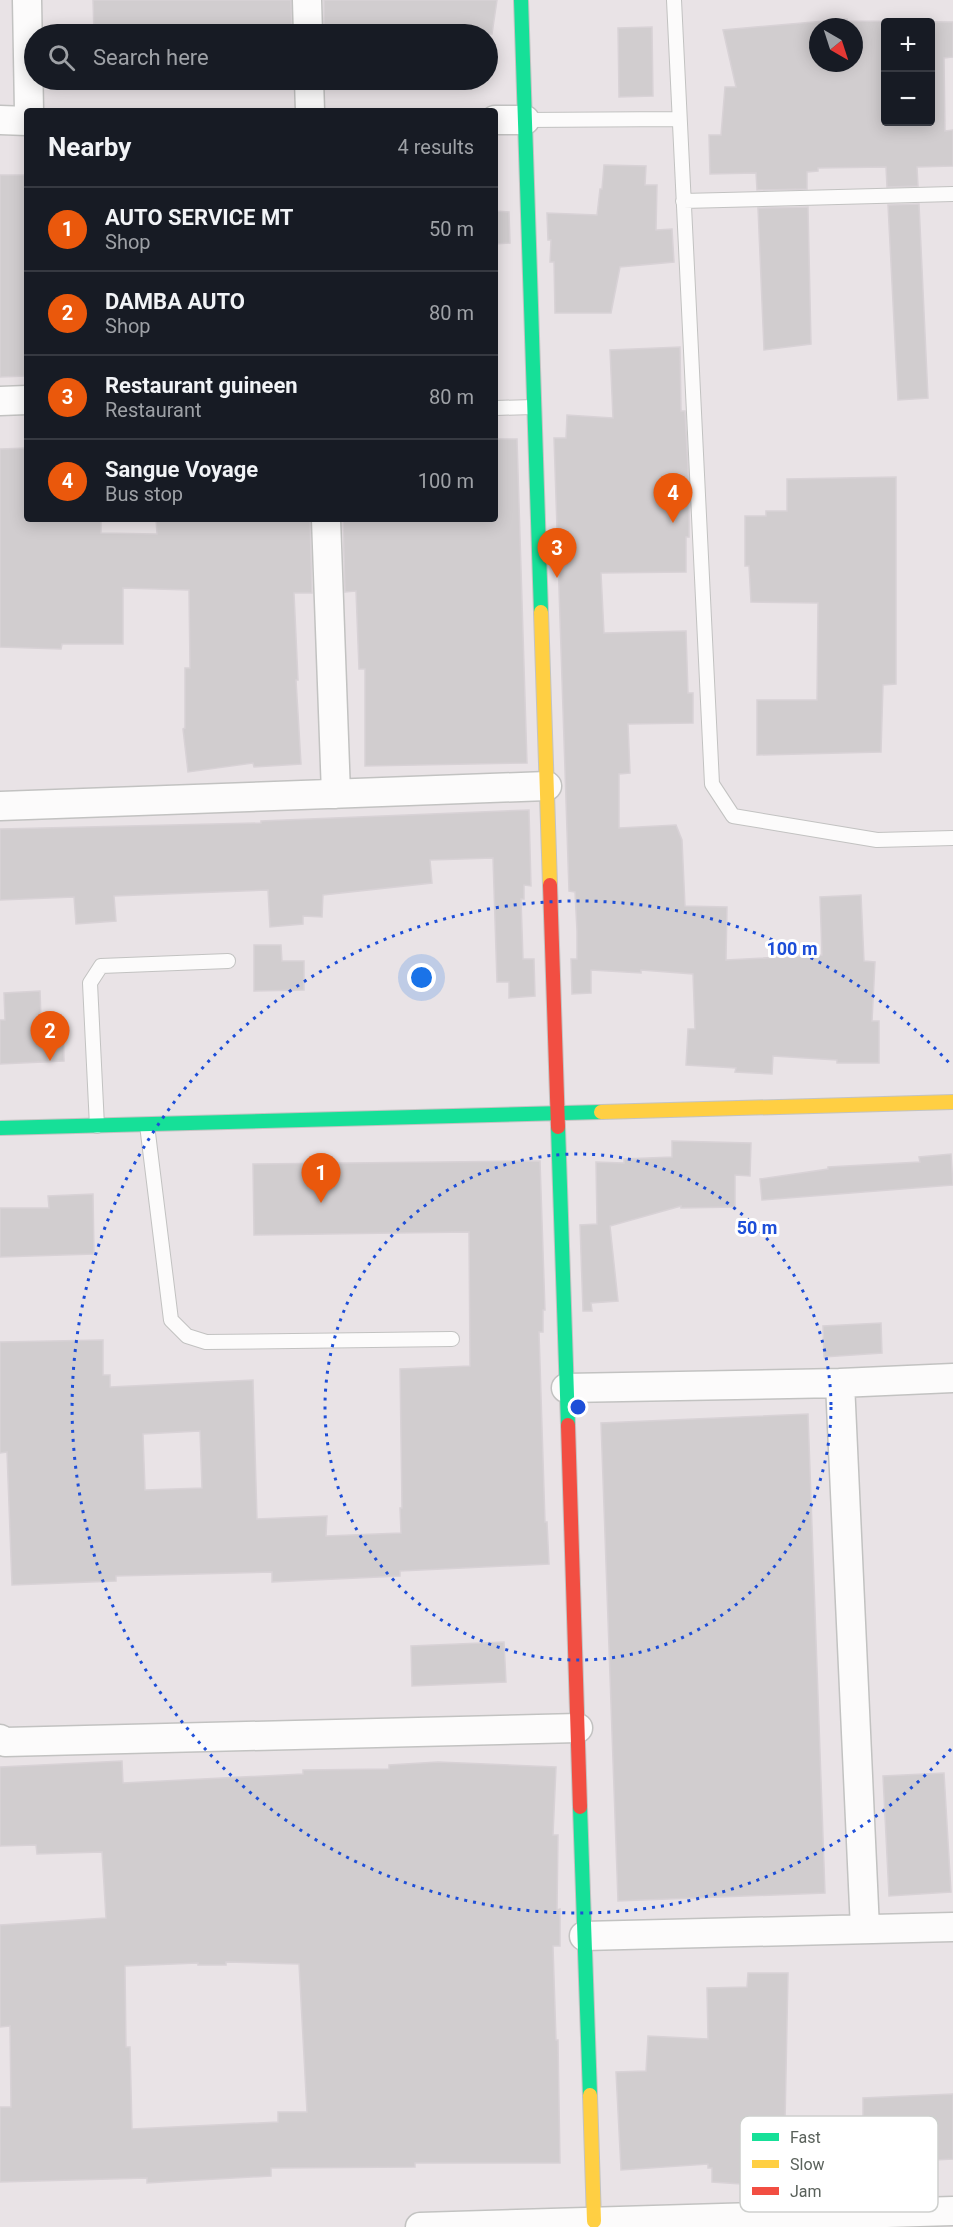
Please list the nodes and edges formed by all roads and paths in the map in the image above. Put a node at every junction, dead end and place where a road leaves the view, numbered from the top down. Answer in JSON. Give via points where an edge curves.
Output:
{"nodes":[{"id":1,"x":27,"y":0,"type":"edge"},
{"id":2,"x":307,"y":0,"type":"edge"},
{"id":3,"x":521,"y":0,"type":"edge"},
{"id":4,"x":674,"y":0,"type":"edge"},
{"id":5,"x":27,"y":24,"type":"edge"},
{"id":6,"x":308,"y":24,"type":"edge"},
{"id":7,"x":29,"y":90,"type":"edge"},
{"id":8,"x":309,"y":90,"type":"edge"},
{"id":9,"x":29,"y":108,"type":"edge"},
{"id":10,"x":310,"y":108,"type":"edge"},
{"id":11,"x":679,"y":119,"type":"junction"},
{"id":12,"x":0,"y":120,"type":"edge"},
{"id":13,"x":498,"y":120,"type":"edge"},
{"id":14,"x":525,"y":120,"type":"junction"},
{"id":15,"x":24,"y":121,"type":"edge"},
{"id":16,"x":953,"y":194,"type":"edge"},
{"id":17,"x":683,"y":201,"type":"junction"},
{"id":18,"x":24,"y":400,"type":"edge"},
{"id":19,"x":0,"y":401,"type":"edge"},
{"id":20,"x":534,"y":407,"type":"junction"},
{"id":21,"x":498,"y":408,"type":"edge"},
{"id":22,"x":326,"y":522,"type":"edge"},
{"id":23,"x":547,"y":786,"type":"junction"},
{"id":24,"x":336,"y":794,"type":"junction"},
{"id":25,"x":0,"y":806,"type":"edge"},
{"id":26,"x":953,"y":838,"type":"edge"},
{"id":27,"x":228,"y":961,"type":"dead end"},
{"id":28,"x":953,"y":1102,"type":"edge"},
{"id":29,"x":558,"y":1113,"type":"junction"},
{"id":30,"x":147,"y":1125,"type":"junction"},
{"id":31,"x":97,"y":1126,"type":"junction"},
{"id":32,"x":0,"y":1128,"type":"edge"},
{"id":33,"x":452,"y":1339,"type":"dead end"},
{"id":34,"x":953,"y":1378,"type":"edge"},
{"id":35,"x":840,"y":1383,"type":"junction"},
{"id":36,"x":566,"y":1388,"type":"junction"},
{"id":37,"x":578,"y":1728,"type":"junction"},
{"id":38,"x":0,"y":1739,"type":"edge"},
{"id":39,"x":953,"y":1927,"type":"edge"},
{"id":40,"x":865,"y":1929,"type":"junction"},
{"id":41,"x":584,"y":1936,"type":"junction"},
{"id":42,"x":938,"y":2211,"type":"edge"},
{"id":43,"x":953,"y":2211,"type":"edge"},
{"id":44,"x":917,"y":2212,"type":"edge"},
{"id":45,"x":594,"y":2221,"type":"junction"},
{"id":46,"x":420,"y":2227,"type":"edge"}],
"edges":[{"from":1,"to":5,"type":"street"},
{"from":2,"to":6,"type":"street"},
{"from":3,"to":14,"type":"street"},
{"from":4,"to":11,"type":"lane"},
{"from":7,"to":9,"type":"street"},
{"from":8,"to":10,"type":"street"},
{"from":11,"to":14,"type":"lane"},
{"from":11,"to":17,"type":"lane"},
{"from":12,"to":15,"type":"street"},
{"from":13,"to":14,"type":"street"},
{"from":14,"to":20,"type":"street"},
{"from":16,"to":17,"type":"lane"},
{"from":17,"to":26,"type":"lane","via":[[712,784],[733,816],[877,840]]},
{"from":18,"to":19,"type":"street"},
{"from":20,"to":21,"type":"lane"},
{"from":20,"to":23,"type":"street"},
{"from":22,"to":24,"type":"street"},
{"from":23,"to":24,"type":"street"},
{"from":23,"to":29,"type":"street"},
{"from":24,"to":25,"type":"street"},
{"from":27,"to":31,"type":"lane","via":[[101,966],[90,983]]},
{"from":28,"to":29,"type":"street"},
{"from":29,"to":30,"type":"street"},
{"from":29,"to":36,"type":"street"},
{"from":30,"to":31,"type":"street"},
{"from":30,"to":33,"type":"lane","via":[[171,1320],[187,1336],[206,1342]]},
{"from":31,"to":32,"type":"street"},
{"from":34,"to":35,"type":"street"},
{"from":35,"to":36,"type":"street"},
{"from":35,"to":40,"type":"street"},
{"from":36,"to":37,"type":"street"},
{"from":37,"to":38,"type":"street","via":[[4,1742]]},
{"from":37,"to":41,"type":"street"},
{"from":39,"to":40,"type":"street"},
{"from":40,"to":41,"type":"street"},
{"from":41,"to":45,"type":"street"},
{"from":42,"to":43,"type":"street"},
{"from":44,"to":45,"type":"street"},
{"from":45,"to":46,"type":"street"}]}
